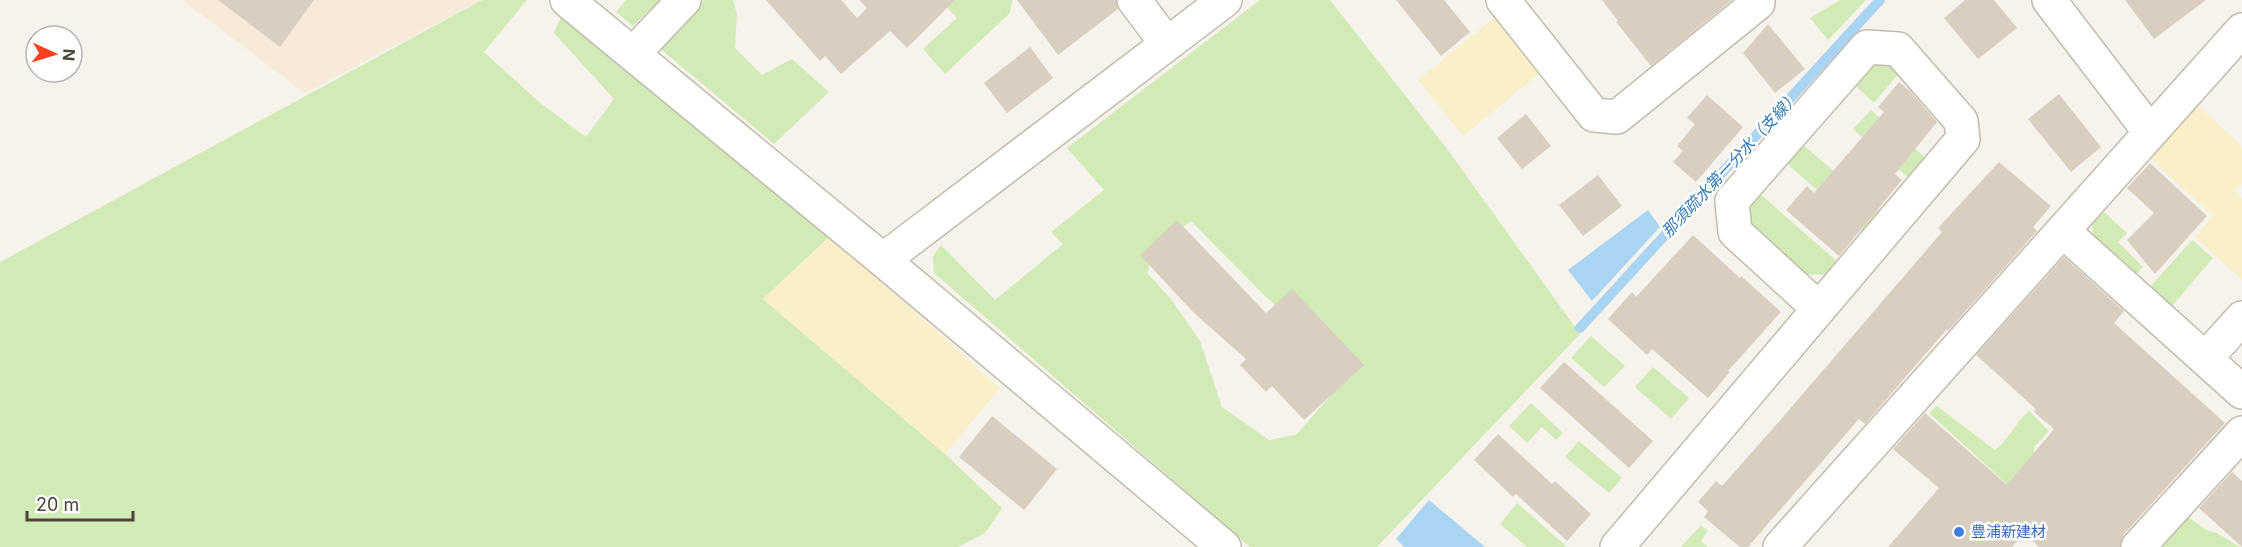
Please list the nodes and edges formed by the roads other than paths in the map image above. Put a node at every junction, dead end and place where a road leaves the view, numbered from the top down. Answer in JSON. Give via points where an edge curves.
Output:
{"nodes":[{"id":1,"x":567,"y":0,"type":"edge"},
{"id":2,"x":684,"y":0,"type":"edge"},
{"id":3,"x":1134,"y":0,"type":"edge"},
{"id":4,"x":1225,"y":0,"type":"edge"},
{"id":5,"x":1503,"y":0,"type":"edge"},
{"id":6,"x":1758,"y":0,"type":"edge"},
{"id":7,"x":2049,"y":0,"type":"edge"},
{"id":8,"x":2242,"y":30,"type":"edge"},
{"id":9,"x":1167,"y":44,"type":"junction"},
{"id":10,"x":633,"y":54,"type":"junction"},
{"id":11,"x":2150,"y":132,"type":"junction"},
{"id":12,"x":2063,"y":231,"type":"junction"},
{"id":13,"x":883,"y":260,"type":"junction"},
{"id":14,"x":1818,"y":308,"type":"junction"},
{"id":15,"x":2242,"y":318,"type":"edge"},
{"id":16,"x":2205,"y":359,"type":"junction"},
{"id":17,"x":2242,"y":392,"type":"edge"},
{"id":18,"x":2242,"y":433,"type":"edge"},
{"id":19,"x":1224,"y":547,"type":"edge"},
{"id":20,"x":1617,"y":547,"type":"edge"},
{"id":21,"x":1780,"y":547,"type":"edge"},
{"id":22,"x":2138,"y":547,"type":"edge"}],
"edges":[{"from":1,"to":10,"type":"street"},
{"from":2,"to":10,"type":"street"},
{"from":3,"to":9,"type":"street"},
{"from":4,"to":9,"type":"street"},
{"from":5,"to":6,"type":"street","via":[[1594,115],[1617,117]]},
{"from":7,"to":11,"type":"street"},
{"from":8,"to":11,"type":"street"},
{"from":9,"to":13,"type":"street"},
{"from":10,"to":13,"type":"street"},
{"from":11,"to":12,"type":"street"},
{"from":12,"to":16,"type":"street"},
{"from":12,"to":21,"type":"street"},
{"from":13,"to":19,"type":"street"},
{"from":14,"to":14,"type":"street","via":[[1963,139],[1961,121],[1899,49],[1867,47],[1732,201],[1735,232]]},
{"from":14,"to":20,"type":"street"},
{"from":15,"to":16,"type":"street"},
{"from":16,"to":17,"type":"street"},
{"from":18,"to":22,"type":"street"}]}
